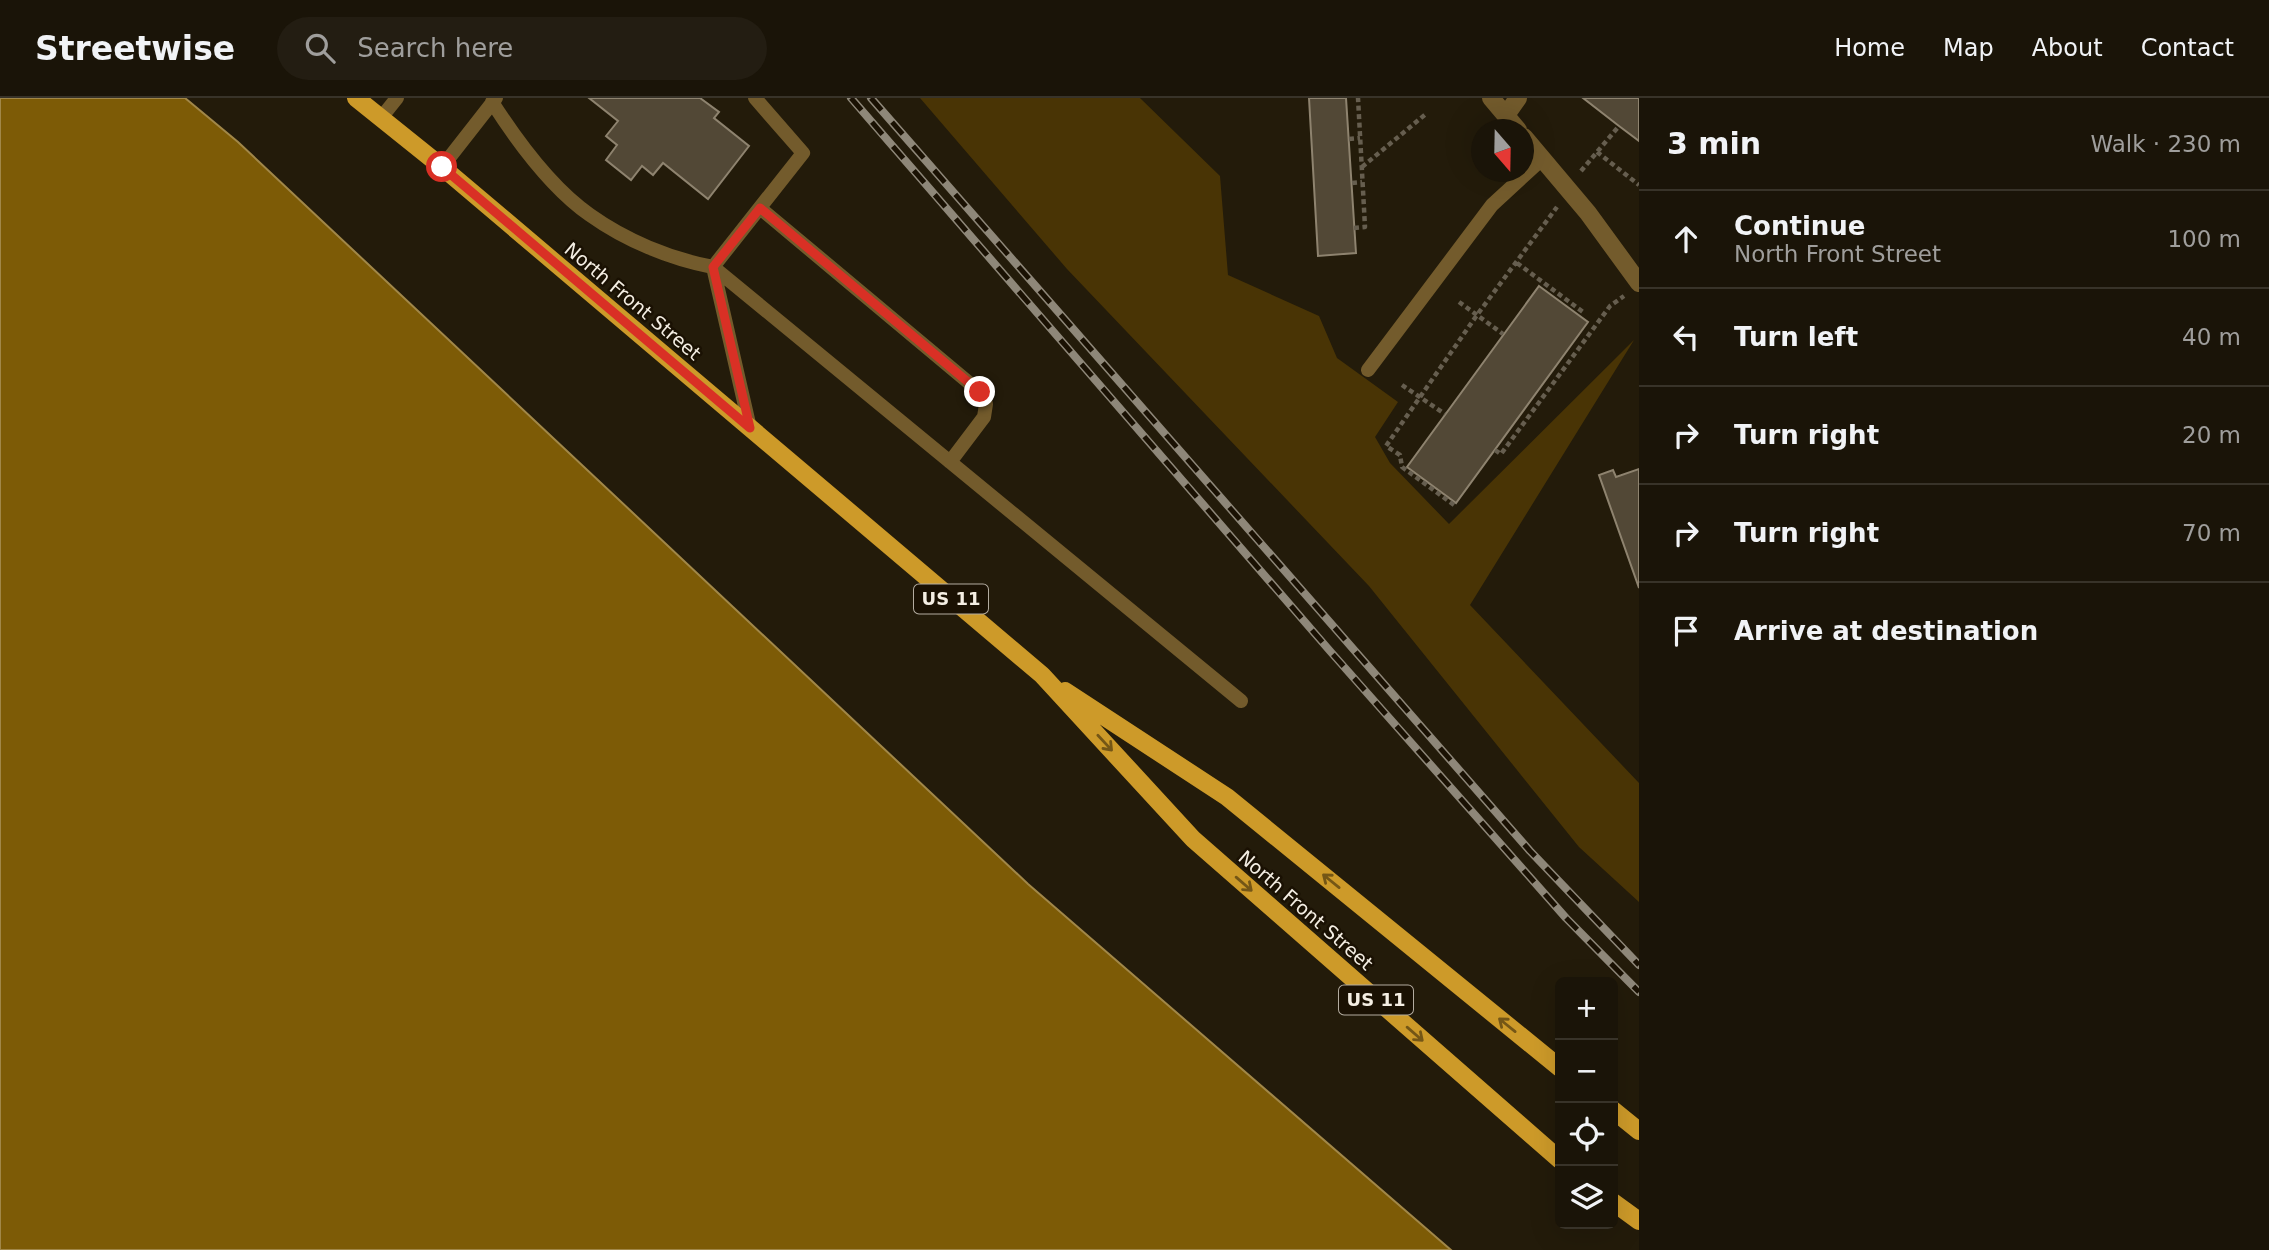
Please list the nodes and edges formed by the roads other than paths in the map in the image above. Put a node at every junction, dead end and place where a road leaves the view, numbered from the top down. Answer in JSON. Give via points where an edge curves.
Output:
{"nodes":[{"id":1,"x":397,"y":98,"type":"edge"},
{"id":2,"x":755,"y":98,"type":"edge"},
{"id":3,"x":1491,"y":98,"type":"edge"},
{"id":4,"x":1518,"y":98,"type":"edge"},
{"id":5,"x":363,"y":100,"type":"edge"},
{"id":6,"x":494,"y":100,"type":"edge"},
{"id":7,"x":382,"y":118,"type":"junction"},
{"id":8,"x":1509,"y":119,"type":"edge"},
{"id":9,"x":1513,"y":119,"type":"edge"},
{"id":10,"x":1534,"y":149,"type":"edge"},
{"id":11,"x":1542,"y":159,"type":"junction"},
{"id":12,"x":442,"y":167,"type":"junction"},
{"id":13,"x":760,"y":208,"type":"junction"},
{"id":14,"x":713,"y":267,"type":"junction"},
{"id":15,"x":1639,"y":283,"type":"edge"},
{"id":16,"x":1368,"y":370,"type":"dead end"},
{"id":17,"x":750,"y":428,"type":"junction"},
{"id":18,"x":950,"y":462,"type":"junction"},
{"id":19,"x":1042,"y":675,"type":"junction"},
{"id":20,"x":1241,"y":701,"type":"dead end"},
{"id":21,"x":1555,"y":1064,"type":"edge"},
{"id":22,"x":1618,"y":1114,"type":"edge"},
{"id":23,"x":1639,"y":1131,"type":"edge"},
{"id":24,"x":1555,"y":1156,"type":"edge"},
{"id":25,"x":1618,"y":1206,"type":"edge"},
{"id":26,"x":1639,"y":1221,"type":"edge"}],
"edges":[{"from":1,"to":7,"type":"lane"},
{"from":2,"to":13,"type":"lane","via":[[803,153]]},
{"from":3,"to":8,"type":"street"},
{"from":4,"to":9,"type":"street"},
{"from":5,"to":7,"type":"main road","name":"North Front Street","number":"US 11"},
{"from":6,"to":12,"type":"lane"},
{"from":6,"to":14,"type":"lane","via":[[517,140],[589,215],[630,238],[688,262]]},
{"from":7,"to":12,"type":"main road","name":"North Front Street","number":"US 11"},
{"from":10,"to":11,"type":"street"},
{"from":11,"to":15,"type":"street"},
{"from":11,"to":16,"type":"lane","via":[[1492,205]]},
{"from":12,"to":17,"type":"main road","name":"North Front Street","number":"US 11"},
{"from":13,"to":14,"type":"lane"},
{"from":13,"to":18,"type":"lane","via":[[980,392],[986,404],[985,417]]},
{"from":14,"to":17,"type":"lane"},
{"from":14,"to":18,"type":"lane"},
{"from":17,"to":19,"type":"main road","name":"North Front Street","number":"US 11"},
{"from":18,"to":20,"type":"lane"},
{"from":21,"to":19,"type":"main road","name":"North Front Street","number":"US 11","one_way":true,"via":[[1227,797]]},
{"from":19,"to":24,"type":"main road","name":"North Front Street","number":"US 11","one_way":true,"via":[[1193,839]]},
{"from":22,"to":23,"type":"main road"},
{"from":25,"to":26,"type":"main road"}]}
